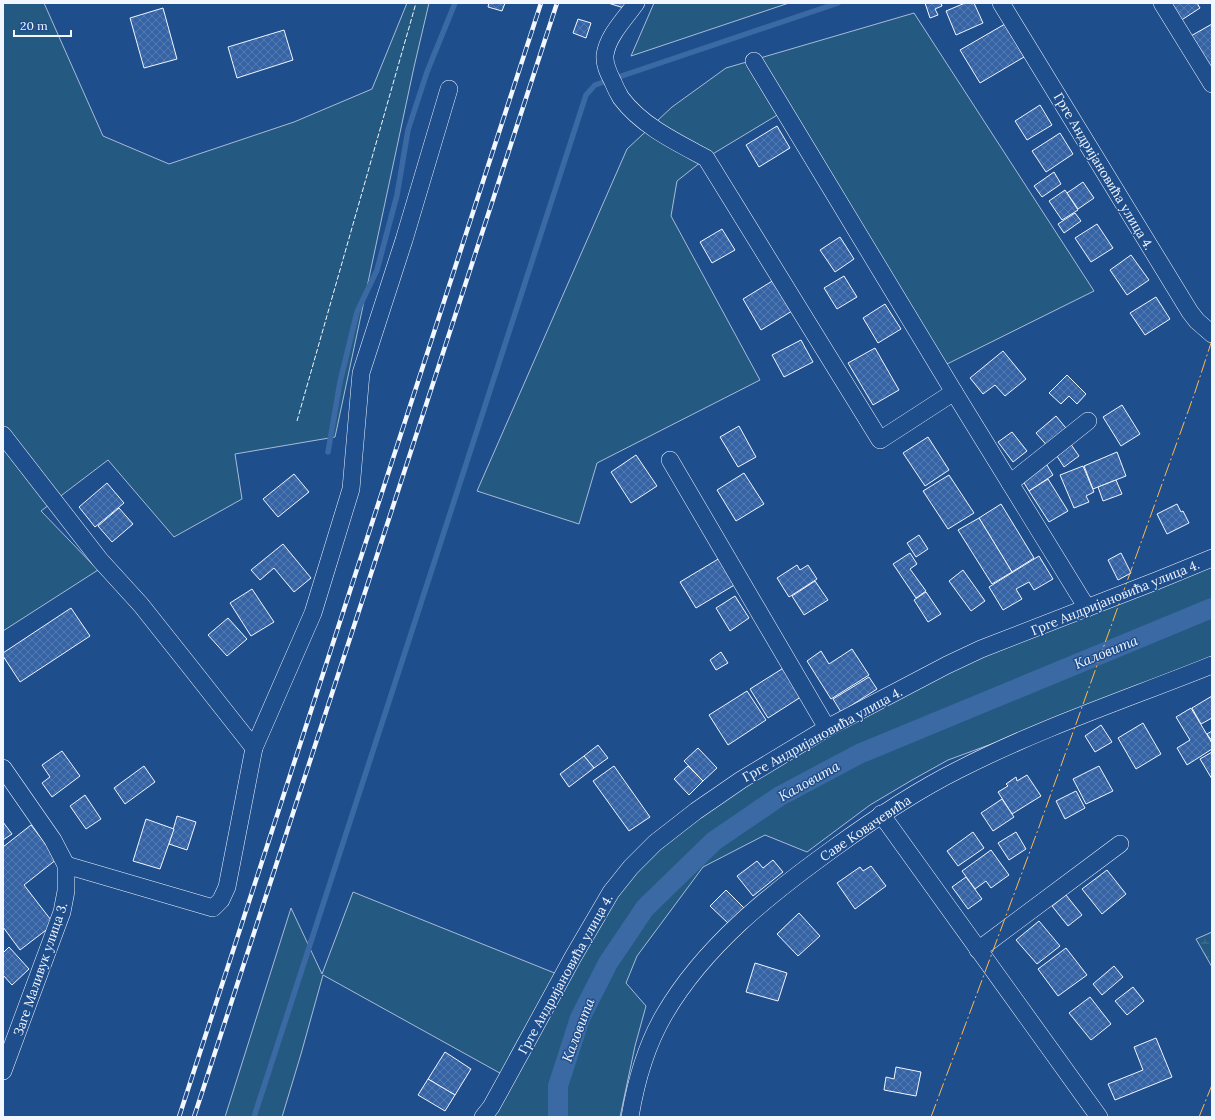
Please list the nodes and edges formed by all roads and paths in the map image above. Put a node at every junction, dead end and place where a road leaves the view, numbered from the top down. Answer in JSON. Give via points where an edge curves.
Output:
{"nodes":[{"id":1,"x":636,"y":3,"type":"edge"},
{"id":2,"x":1002,"y":3,"type":"edge"},
{"id":3,"x":1162,"y":3,"type":"edge"},
{"id":4,"x":754,"y":61,"type":"dead end"},
{"id":5,"x":1212,"y":84,"type":"edge"},
{"id":6,"x":449,"y":89,"type":"dead end"},
{"id":7,"x":1212,"y":334,"type":"edge"},
{"id":8,"x":954,"y":392,"type":"junction"},
{"id":9,"x":1088,"y":421,"type":"dead end"},
{"id":10,"x":3,"y":435,"type":"edge"},
{"id":11,"x":670,"y":460,"type":"dead end"},
{"id":12,"x":1010,"y":482,"type":"junction"},
{"id":13,"x":1212,"y":558,"type":"edge"},
{"id":14,"x":1087,"y":608,"type":"junction"},
{"id":15,"x":1212,"y":665,"type":"edge"},
{"id":16,"x":827,"y":728,"type":"junction"},
{"id":17,"x":254,"y":748,"type":"junction"},
{"id":18,"x":3,"y":768,"type":"edge"},
{"id":19,"x":881,"y":814,"type":"junction"},
{"id":20,"x":1120,"y":844,"type":"dead end"},
{"id":21,"x":66,"y":865,"type":"junction"},
{"id":22,"x":978,"y":950,"type":"junction"},
{"id":23,"x":3,"y":1071,"type":"edge"},
{"id":24,"x":483,"y":1117,"type":"edge"},
{"id":25,"x":630,"y":1117,"type":"edge"},
{"id":26,"x":1099,"y":1117,"type":"edge"}],
"edges":[{"from":1,"to":8,"type":"street","via":[[610,40],[605,57],[607,70],[621,98],[640,117],[669,139],[706,158],[880,440]]},
{"from":2,"to":7,"type":"street","name":"Грге Андријановића улица 4.","via":[[1190,312]]},
{"from":3,"to":5,"type":"street"},
{"from":4,"to":8,"type":"street"},
{"from":6,"to":17,"type":"street","via":[[361,373],[350,489],[313,613]]},
{"from":8,"to":12,"type":"street"},
{"from":9,"to":12,"type":"street"},
{"from":10,"to":17,"type":"street","via":[[100,560],[141,605]]},
{"from":11,"to":16,"type":"street"},
{"from":12,"to":14,"type":"street"},
{"from":13,"to":14,"type":"street","name":"Грге Андријановића улица 4."},
{"from":14,"to":16,"type":"street","name":"Грге Андријановића улица 4.","via":[[981,649]]},
{"from":15,"to":19,"type":"street","name":"Саве Ковачевића","via":[[1030,737],[959,769]]},
{"from":16,"to":24,"type":"street","name":"Грге Андријановића улица 4.","via":[[741,780],[696,811],[655,843],[631,867],[611,892],[572,957]]},
{"from":17,"to":21,"type":"street","via":[[227,887],[221,900],[213,908]]},
{"from":18,"to":21,"type":"street","via":[[54,840]]},
{"from":19,"to":22,"type":"street"},
{"from":19,"to":25,"type":"street","name":"Саве Ковачевића","via":[[802,871],[750,914],[717,946],[684,985],[650,1044]]},
{"from":20,"to":22,"type":"street"},
{"from":21,"to":23,"type":"street","name":"Заге Маливук улица 3.","via":[[66,891],[62,912]]},
{"from":22,"to":26,"type":"street"}]}
